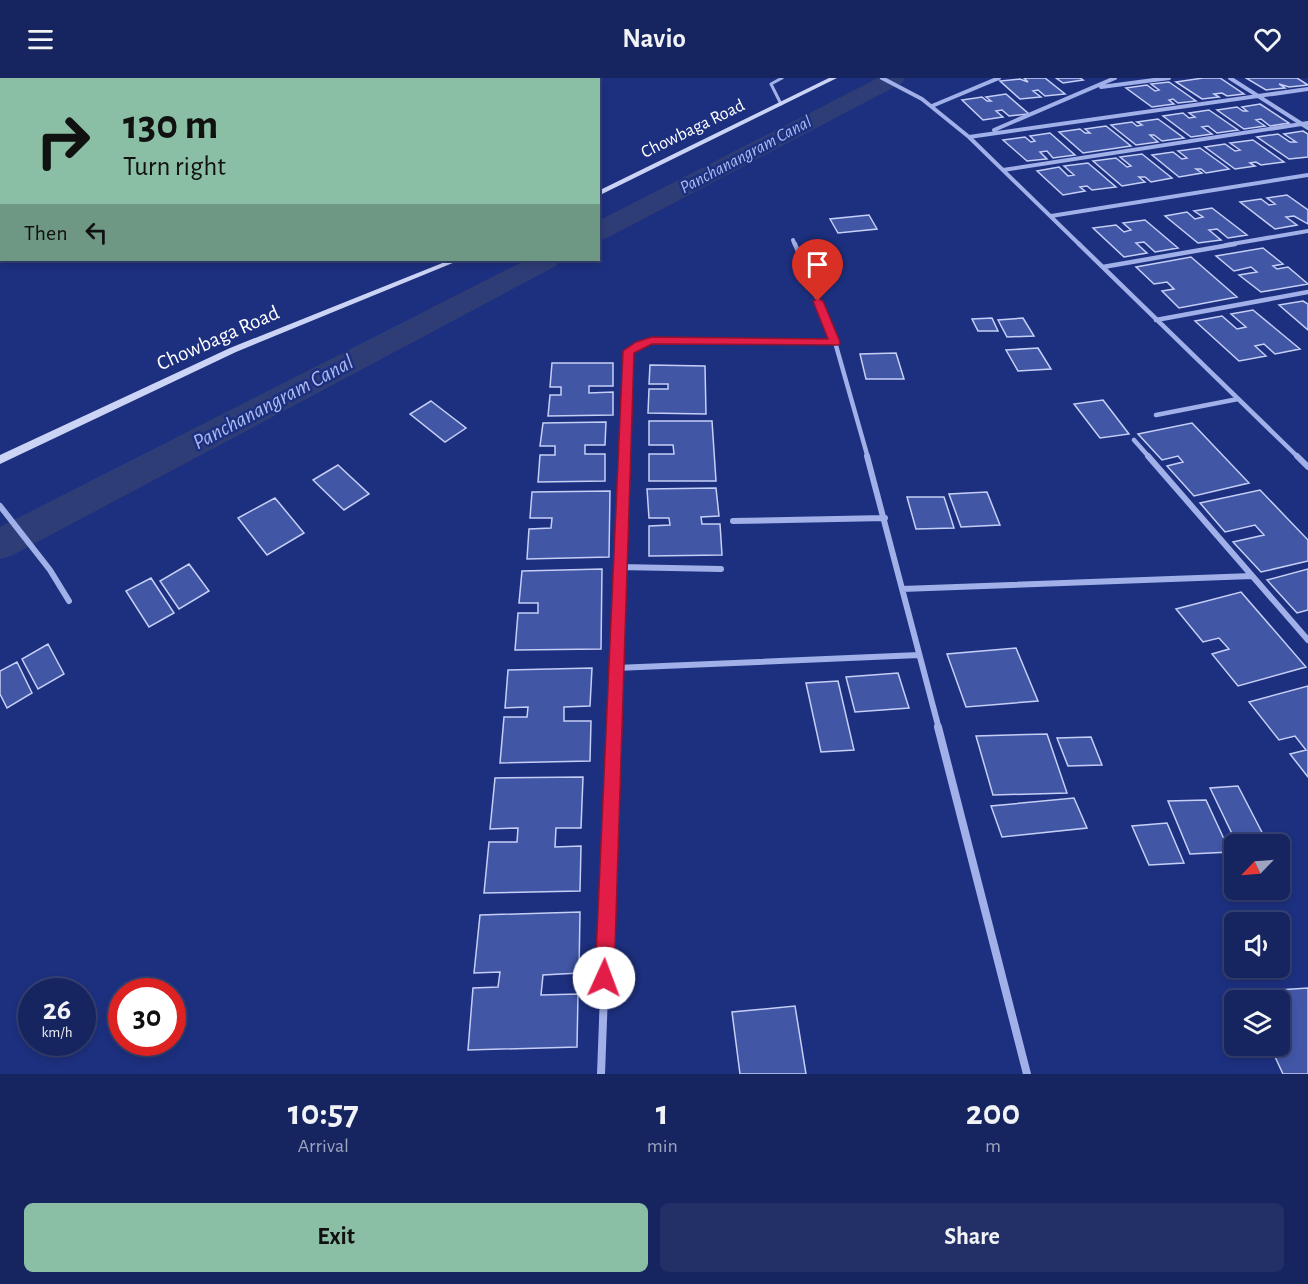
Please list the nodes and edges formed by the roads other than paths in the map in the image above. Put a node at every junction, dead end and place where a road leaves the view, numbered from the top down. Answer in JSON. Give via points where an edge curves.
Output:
{"nodes":[{"id":1,"x":783,"y":78,"type":"edge"},
{"id":2,"x":834,"y":78,"type":"edge"},
{"id":3,"x":882,"y":78,"type":"edge"},
{"id":4,"x":999,"y":78,"type":"edge"},
{"id":5,"x":1115,"y":78,"type":"edge"},
{"id":6,"x":1169,"y":78,"type":"edge"},
{"id":7,"x":1230,"y":78,"type":"edge"},
{"id":8,"x":1092,"y":88,"type":"junction"},
{"id":9,"x":1308,"y":89,"type":"edge"},
{"id":10,"x":1259,"y":97,"type":"junction"},
{"id":11,"x":781,"y":105,"type":"junction"},
{"id":12,"x":932,"y":106,"type":"junction"},
{"id":13,"x":1308,"y":123,"type":"edge"},
{"id":14,"x":1302,"y":124,"type":"junction"},
{"id":15,"x":1308,"y":128,"type":"edge"},
{"id":16,"x":985,"y":134,"type":"junction"},
{"id":17,"x":969,"y":137,"type":"junction"},
{"id":18,"x":1004,"y":171,"type":"junction"},
{"id":19,"x":1308,"y":175,"type":"edge"},
{"id":20,"x":600,"y":193,"type":"edge"},
{"id":21,"x":1051,"y":216,"type":"junction"},
{"id":22,"x":1308,"y":231,"type":"edge"},
{"id":23,"x":793,"y":240,"type":"dead end"},
{"id":24,"x":454,"y":261,"type":"edge"},
{"id":25,"x":1103,"y":267,"type":"junction"},
{"id":26,"x":1308,"y":292,"type":"edge"},
{"id":27,"x":1156,"y":320,"type":"junction"},
{"id":28,"x":835,"y":342,"type":"junction"},
{"id":29,"x":1238,"y":399,"type":"junction"},
{"id":30,"x":1156,"y":415,"type":"dead end"},
{"id":31,"x":1134,"y":440,"type":"dead end"},
{"id":32,"x":0,"y":460,"type":"edge"},
{"id":33,"x":1308,"y":467,"type":"edge"},
{"id":34,"x":0,"y":506,"type":"edge"},
{"id":35,"x":885,"y":518,"type":"junction"},
{"id":36,"x":733,"y":521,"type":"dead end"},
{"id":37,"x":620,"y":567,"type":"junction"},
{"id":38,"x":721,"y":568,"type":"dead end"},
{"id":39,"x":1252,"y":576,"type":"junction"},
{"id":40,"x":902,"y":589,"type":"junction"},
{"id":41,"x":69,"y":601,"type":"dead end"},
{"id":42,"x":1308,"y":639,"type":"edge"},
{"id":43,"x":919,"y":655,"type":"junction"},
{"id":44,"x":616,"y":668,"type":"junction"},
{"id":45,"x":601,"y":1074,"type":"edge"},
{"id":46,"x":1027,"y":1074,"type":"edge"}],
"edges":[{"from":1,"to":11,"type":"lane","via":[[771,84]]},
{"from":2,"to":11,"type":"street","name":"Chowbaga Road"},
{"from":3,"to":12,"type":"street"},
{"from":4,"to":12,"type":"street"},
{"from":5,"to":8,"type":"street"},
{"from":6,"to":8,"type":"street"},
{"from":7,"to":10,"type":"street"},
{"from":8,"to":16,"type":"street"},
{"from":9,"to":10,"type":"street"},
{"from":10,"to":14,"type":"street"},
{"from":10,"to":16,"type":"street"},
{"from":11,"to":20,"type":"street","name":"Chowbaga Road"},
{"from":12,"to":17,"type":"street"},
{"from":13,"to":14,"type":"street"},
{"from":14,"to":15,"type":"street"},
{"from":14,"to":18,"type":"street"},
{"from":16,"to":17,"type":"street"},
{"from":17,"to":18,"type":"street"},
{"from":18,"to":21,"type":"street"},
{"from":19,"to":21,"type":"street"},
{"from":21,"to":25,"type":"street"},
{"from":22,"to":25,"type":"street"},
{"from":23,"to":28,"type":"street"},
{"from":24,"to":32,"type":"street","name":"Chowbaga Road","via":[[233,350]]},
{"from":25,"to":27,"type":"street"},
{"from":26,"to":27,"type":"street"},
{"from":27,"to":29,"type":"street"},
{"from":28,"to":35,"type":"street"},
{"from":28,"to":37,"type":"street","via":[[652,341],[628,351]]},
{"from":29,"to":30,"type":"street"},
{"from":29,"to":33,"type":"street"},
{"from":31,"to":39,"type":"street"},
{"from":34,"to":41,"type":"street"},
{"from":35,"to":36,"type":"street"},
{"from":35,"to":40,"type":"street"},
{"from":37,"to":38,"type":"street"},
{"from":37,"to":44,"type":"street"},
{"from":39,"to":40,"type":"street"},
{"from":39,"to":42,"type":"street"},
{"from":40,"to":43,"type":"street"},
{"from":43,"to":44,"type":"street"},
{"from":43,"to":46,"type":"street"},
{"from":44,"to":45,"type":"street"}]}
